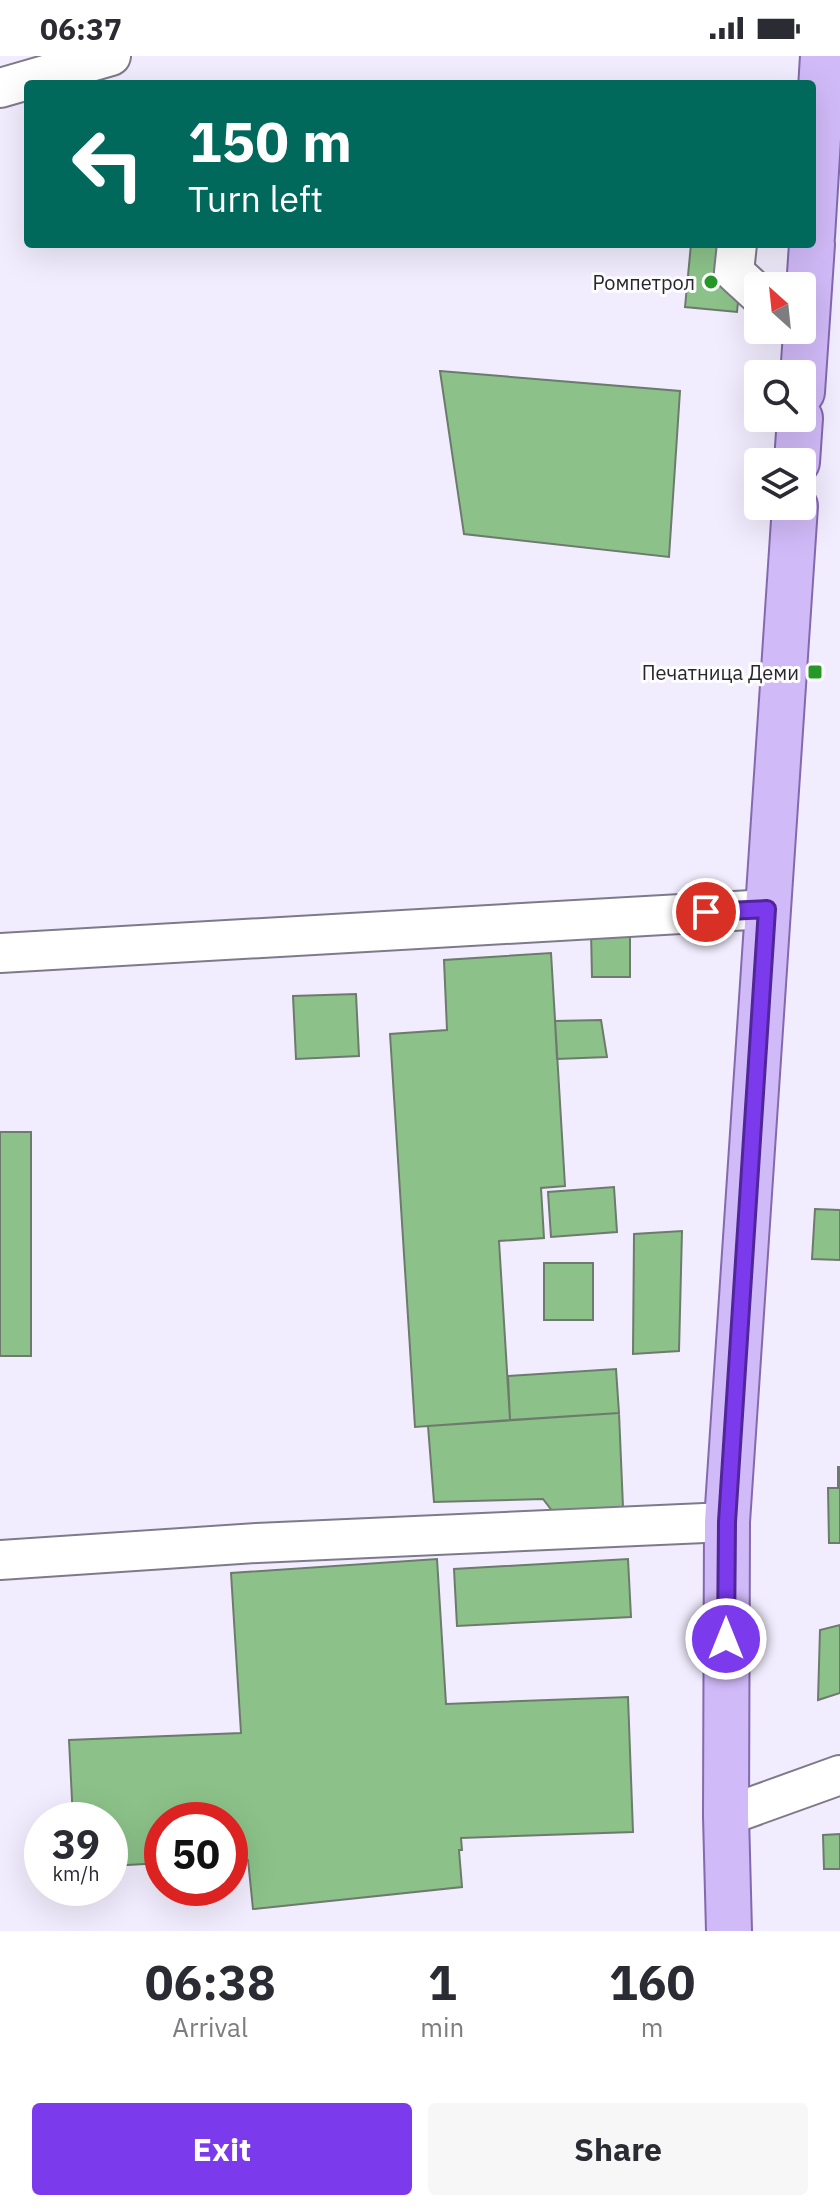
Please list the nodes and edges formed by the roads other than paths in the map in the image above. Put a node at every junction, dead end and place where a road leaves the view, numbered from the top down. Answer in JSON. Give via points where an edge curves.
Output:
{"nodes":[{"id":1,"x":111,"y":56,"type":"edge"},
{"id":2,"x":819,"y":77,"type":"edge"},
{"id":3,"x":28,"y":80,"type":"edge"},
{"id":4,"x":24,"y":81,"type":"edge"},
{"id":5,"x":0,"y":88,"type":"edge"},
{"id":6,"x":816,"y":146,"type":"edge"},
{"id":7,"x":737,"y":248,"type":"edge"},
{"id":8,"x":812,"y":248,"type":"edge"},
{"id":9,"x":809,"y":272,"type":"edge"},
{"id":10,"x":744,"y":281,"type":"edge"},
{"id":11,"x":794,"y":520,"type":"edge"},
{"id":12,"x":767,"y":909,"type":"junction"},
{"id":13,"x":0,"y":953,"type":"edge"},
{"id":14,"x":727,"y":1522,"type":"junction"},
{"id":15,"x":0,"y":1560,"type":"edge"},
{"id":16,"x":840,"y":1775,"type":"edge"},
{"id":17,"x":726,"y":1816,"type":"junction"},
{"id":18,"x":729,"y":1931,"type":"edge"}],
"edges":[{"from":1,"to":3,"type":"street"},
{"from":2,"to":6,"type":"main road"},
{"from":4,"to":5,"type":"street"},
{"from":7,"to":10,"type":"street","via":[[734,272]]},
{"from":8,"to":9,"type":"main road"},
{"from":11,"to":12,"type":"main road"},
{"from":12,"to":13,"type":"street"},
{"from":12,"to":14,"type":"main road"},
{"from":14,"to":15,"type":"street"},
{"from":14,"to":17,"type":"main road"},
{"from":16,"to":17,"type":"street"},
{"from":17,"to":18,"type":"main road"}]}
